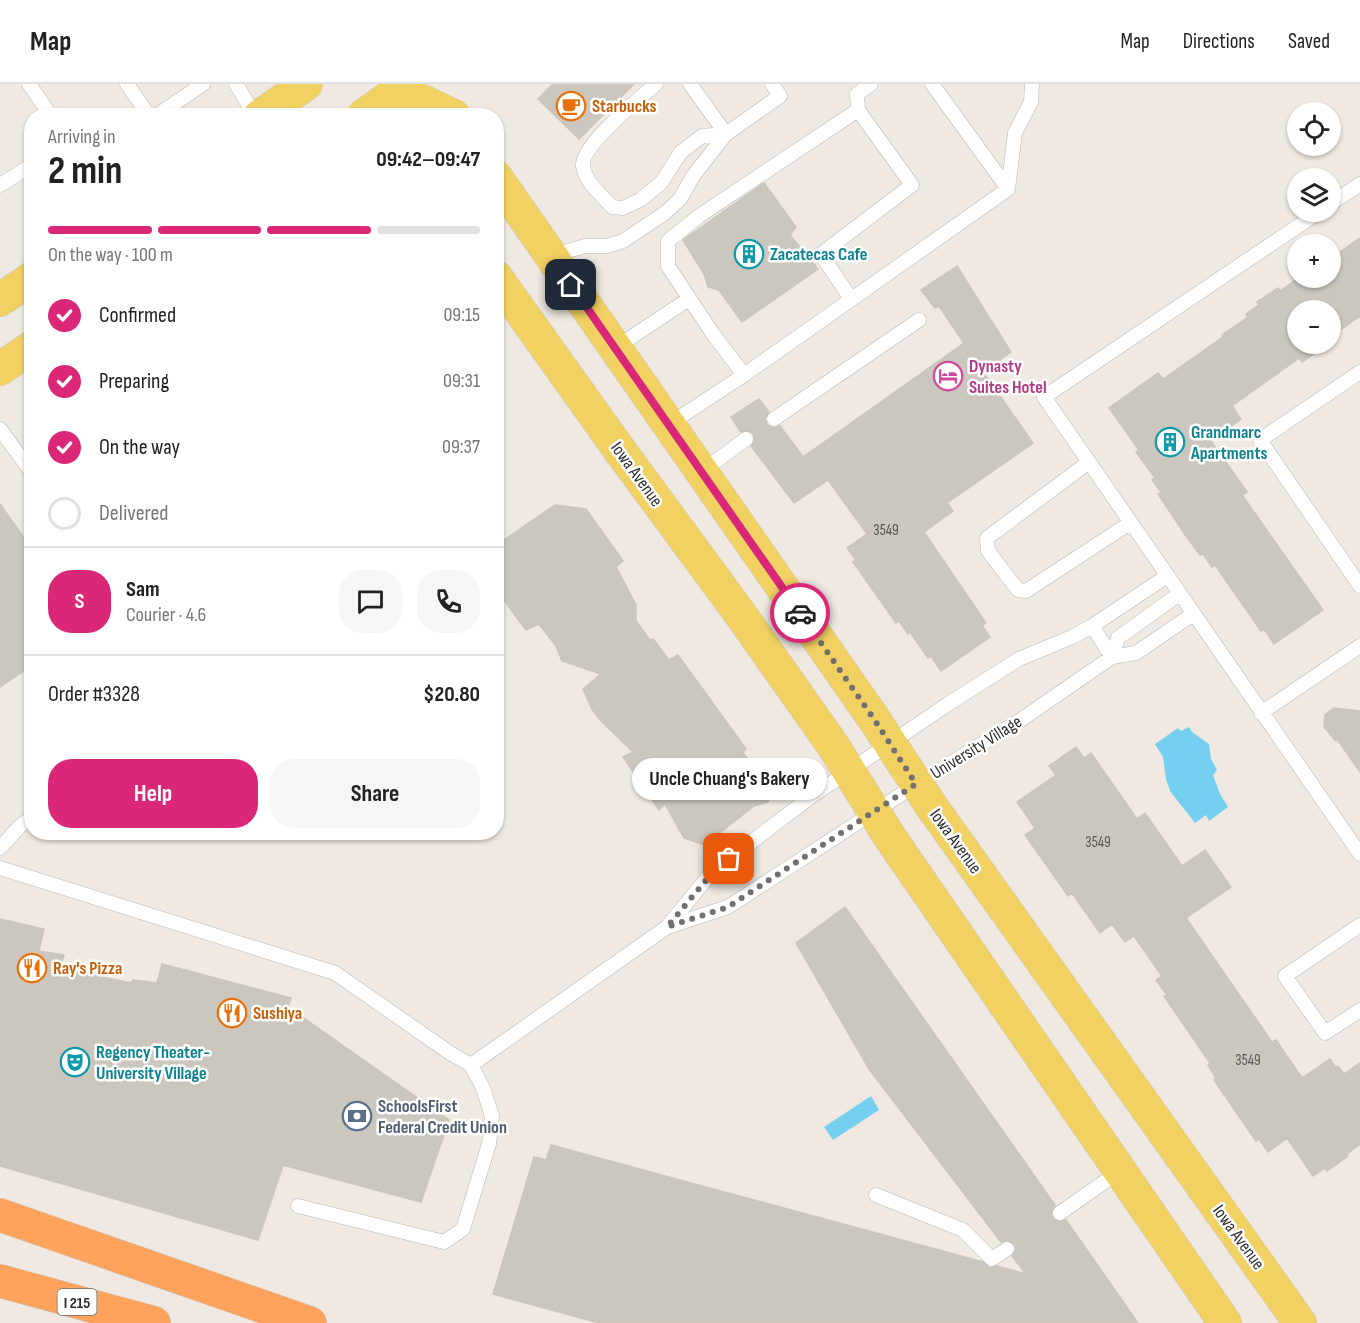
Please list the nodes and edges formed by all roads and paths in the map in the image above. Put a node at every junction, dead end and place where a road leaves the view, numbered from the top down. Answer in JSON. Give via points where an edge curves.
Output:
{"nodes":[{"id":1,"x":29,"y":84,"type":"edge"},
{"id":2,"x":127,"y":84,"type":"edge"},
{"id":3,"x":203,"y":84,"type":"edge"},
{"id":4,"x":236,"y":84,"type":"edge"},
{"id":5,"x":306,"y":84,"type":"edge"},
{"id":6,"x":656,"y":84,"type":"edge"},
{"id":7,"x":690,"y":84,"type":"edge"},
{"id":8,"x":772,"y":84,"type":"edge"},
{"id":9,"x":871,"y":84,"type":"edge"},
{"id":10,"x":932,"y":84,"type":"edge"},
{"id":11,"x":1032,"y":84,"type":"edge"},
{"id":12,"x":401,"y":93,"type":"edge"},
{"id":13,"x":46,"y":108,"type":"edge"},
{"id":14,"x":144,"y":108,"type":"edge"},
{"id":15,"x":168,"y":108,"type":"edge"},
{"id":16,"x":250,"y":108,"type":"edge"},
{"id":17,"x":272,"y":108,"type":"edge"},
{"id":18,"x":376,"y":108,"type":"edge"},
{"id":19,"x":436,"y":108,"type":"edge"},
{"id":20,"x":858,"y":110,"type":"junction"},
{"id":21,"x":726,"y":134,"type":"junction"},
{"id":22,"x":24,"y":170,"type":"edge"},
{"id":23,"x":1360,"y":184,"type":"edge"},
{"id":24,"x":0,"y":185,"type":"edge"},
{"id":25,"x":504,"y":188,"type":"edge"},
{"id":26,"x":1008,"y":189,"type":"junction"},
{"id":27,"x":1341,"y":197,"type":"edge"},
{"id":28,"x":1304,"y":222,"type":"edge"},
{"id":29,"x":551,"y":256,"type":"junction"},
{"id":30,"x":24,"y":284,"type":"edge"},
{"id":31,"x":504,"y":288,"type":"edge"},
{"id":32,"x":689,"y":299,"type":"junction"},
{"id":33,"x":851,"y":299,"type":"junction"},
{"id":34,"x":0,"y":300,"type":"edge"},
{"id":35,"x":919,"y":320,"type":"dead end"},
{"id":36,"x":615,"y":348,"type":"junction"},
{"id":37,"x":24,"y":352,"type":"edge"},
{"id":38,"x":0,"y":369,"type":"edge"},
{"id":39,"x":1360,"y":372,"type":"edge"},
{"id":40,"x":744,"y":375,"type":"junction"},
{"id":41,"x":774,"y":419,"type":"dead end"},
{"id":42,"x":668,"y":425,"type":"junction"},
{"id":43,"x":0,"y":429,"type":"edge"},
{"id":44,"x":746,"y":439,"type":"dead end"},
{"id":45,"x":24,"y":462,"type":"edge"},
{"id":46,"x":1089,"y":462,"type":"junction"},
{"id":47,"x":701,"y":472,"type":"junction"},
{"id":48,"x":1131,"y":523,"type":"junction"},
{"id":49,"x":1167,"y":576,"type":"junction"},
{"id":50,"x":1360,"y":586,"type":"edge"},
{"id":51,"x":1179,"y":594,"type":"junction"},
{"id":52,"x":1193,"y":614,"type":"junction"},
{"id":53,"x":1092,"y":626,"type":"junction"},
{"id":54,"x":1360,"y":646,"type":"edge"},
{"id":55,"x":1112,"y":657,"type":"junction"},
{"id":56,"x":1261,"y":713,"type":"junction"},
{"id":57,"x":890,"y":742,"type":"junction"},
{"id":58,"x":848,"y":771,"type":"junction"},
{"id":59,"x":916,"y":784,"type":"junction"},
{"id":60,"x":874,"y":812,"type":"junction"},
{"id":61,"x":24,"y":823,"type":"edge"},
{"id":62,"x":0,"y":848,"type":"edge"},
{"id":63,"x":1360,"y":854,"type":"edge"},
{"id":64,"x":0,"y":868,"type":"edge"},
{"id":65,"x":1360,"y":925,"type":"edge"},
{"id":66,"x":667,"y":927,"type":"junction"},
{"id":67,"x":1360,"y":1010,"type":"edge"},
{"id":68,"x":471,"y":1065,"type":"junction"},
{"id":69,"x":1120,"y":1171,"type":"junction"},
{"id":70,"x":876,"y":1195,"type":"dead end"},
{"id":71,"x":298,"y":1206,"type":"dead end"},
{"id":72,"x":1060,"y":1213,"type":"dead end"},
{"id":73,"x":0,"y":1215,"type":"edge"},
{"id":74,"x":1007,"y":1249,"type":"dead end"},
{"id":75,"x":0,"y":1281,"type":"edge"},
{"id":76,"x":154,"y":1323,"type":"edge"},
{"id":77,"x":310,"y":1323,"type":"edge"},
{"id":78,"x":1225,"y":1323,"type":"edge"},
{"id":79,"x":1300,"y":1323,"type":"edge"}],
"edges":[{"from":1,"to":13,"type":"lane"},
{"from":2,"to":14,"type":"lane"},
{"from":3,"to":15,"type":"lane"},
{"from":4,"to":16,"type":"lane"},
{"from":5,"to":17,"type":"main road"},
{"from":6,"to":21,"type":"lane","via":[[584,155],[586,176],[612,207],[623,208],[640,200],[661,183],[681,152],[702,136]]},
{"from":7,"to":21,"type":"lane"},
{"from":8,"to":21,"type":"lane","via":[[780,96]]},
{"from":9,"to":20,"type":"lane","via":[[856,94]]},
{"from":10,"to":26,"type":"lane"},
{"from":11,"to":26,"type":"lane","via":[[1031,102],[1015,133]]},
{"from":12,"to":18,"type":"main road"},
{"from":12,"to":19,"type":"main road"},
{"from":20,"to":32,"type":"lane","via":[[668,241],[668,266]]},
{"from":20,"to":33,"type":"lane","via":[[912,185],[821,254]]},
{"from":21,"to":29,"type":"lane","via":[[680,199],[665,213],[623,241]]},
{"from":22,"to":24,"type":"lane"},
{"from":23,"to":27,"type":"lane"},
{"from":25,"to":29,"type":"main road","name":"Iowa Avenue"},
{"from":26,"to":33,"type":"lane"},
{"from":28,"to":46,"type":"lane","via":[[1044,396]]},
{"from":29,"to":36,"type":"main road","name":"Iowa Avenue"},
{"from":30,"to":34,"type":"main road"},
{"from":31,"to":58,"type":"main road","name":"Iowa Avenue","via":[[741,615]]},
{"from":32,"to":36,"type":"lane"},
{"from":32,"to":40,"type":"lane"},
{"from":33,"to":40,"type":"lane"},
{"from":35,"to":41,"type":"lane"},
{"from":36,"to":42,"type":"main road","name":"Iowa Avenue"},
{"from":37,"to":38,"type":"main road"},
{"from":39,"to":50,"type":"lane","via":[[1260,440]]},
{"from":40,"to":42,"type":"lane"},
{"from":42,"to":47,"type":"main road","name":"Iowa Avenue"},
{"from":43,"to":45,"type":"lane"},
{"from":44,"to":47,"type":"lane"},
{"from":46,"to":48,"type":"lane"},
{"from":46,"to":48,"type":"lane","via":[[987,538],[988,551],[1018,590],[1026,591]]},
{"from":47,"to":57,"type":"main road","name":"Iowa Avenue"},
{"from":48,"to":49,"type":"lane"},
{"from":49,"to":51,"type":"lane"},
{"from":49,"to":53,"type":"lane"},
{"from":51,"to":52,"type":"lane"},
{"from":51,"to":55,"type":"lane","name":"University Village","via":[[1118,638]]},
{"from":52,"to":55,"type":"lane","name":"University Village","via":[[1136,653]]},
{"from":52,"to":56,"type":"lane"},
{"from":53,"to":55,"type":"lane"},
{"from":53,"to":57,"type":"lane","via":[[1019,659]]},
{"from":54,"to":56,"type":"lane"},
{"from":55,"to":59,"type":"lane","name":"University Village","via":[[1022,719]]},
{"from":56,"to":63,"type":"lane"},
{"from":57,"to":58,"type":"lane"},
{"from":57,"to":59,"type":"main road","name":"Iowa Avenue"},
{"from":58,"to":60,"type":"main road","name":"Iowa Avenue"},
{"from":58,"to":66,"type":"lane","via":[[713,872]]},
{"from":59,"to":60,"type":"lane","name":"University Village"},
{"from":59,"to":79,"type":"main road","name":"Iowa Avenue"},
{"from":60,"to":66,"type":"lane","name":"University Village","via":[[728,907]]},
{"from":60,"to":69,"type":"main road","name":"Iowa Avenue"},
{"from":61,"to":62,"type":"lane"},
{"from":64,"to":68,"type":"lane","via":[[335,973]]},
{"from":65,"to":67,"type":"lane","via":[[1285,976],[1324,1033]]},
{"from":66,"to":68,"type":"lane"},
{"from":68,"to":71,"type":"lane","via":[[492,1116],[489,1144],[463,1229],[444,1242]]},
{"from":69,"to":72,"type":"lane"},
{"from":69,"to":78,"type":"main road","name":"Iowa Avenue"},
{"from":70,"to":74,"type":"lane","via":[[963,1230],[992,1259]]},
{"from":73,"to":77,"type":"highway"},
{"from":75,"to":76,"type":"highway","number":"I 215"}]}
